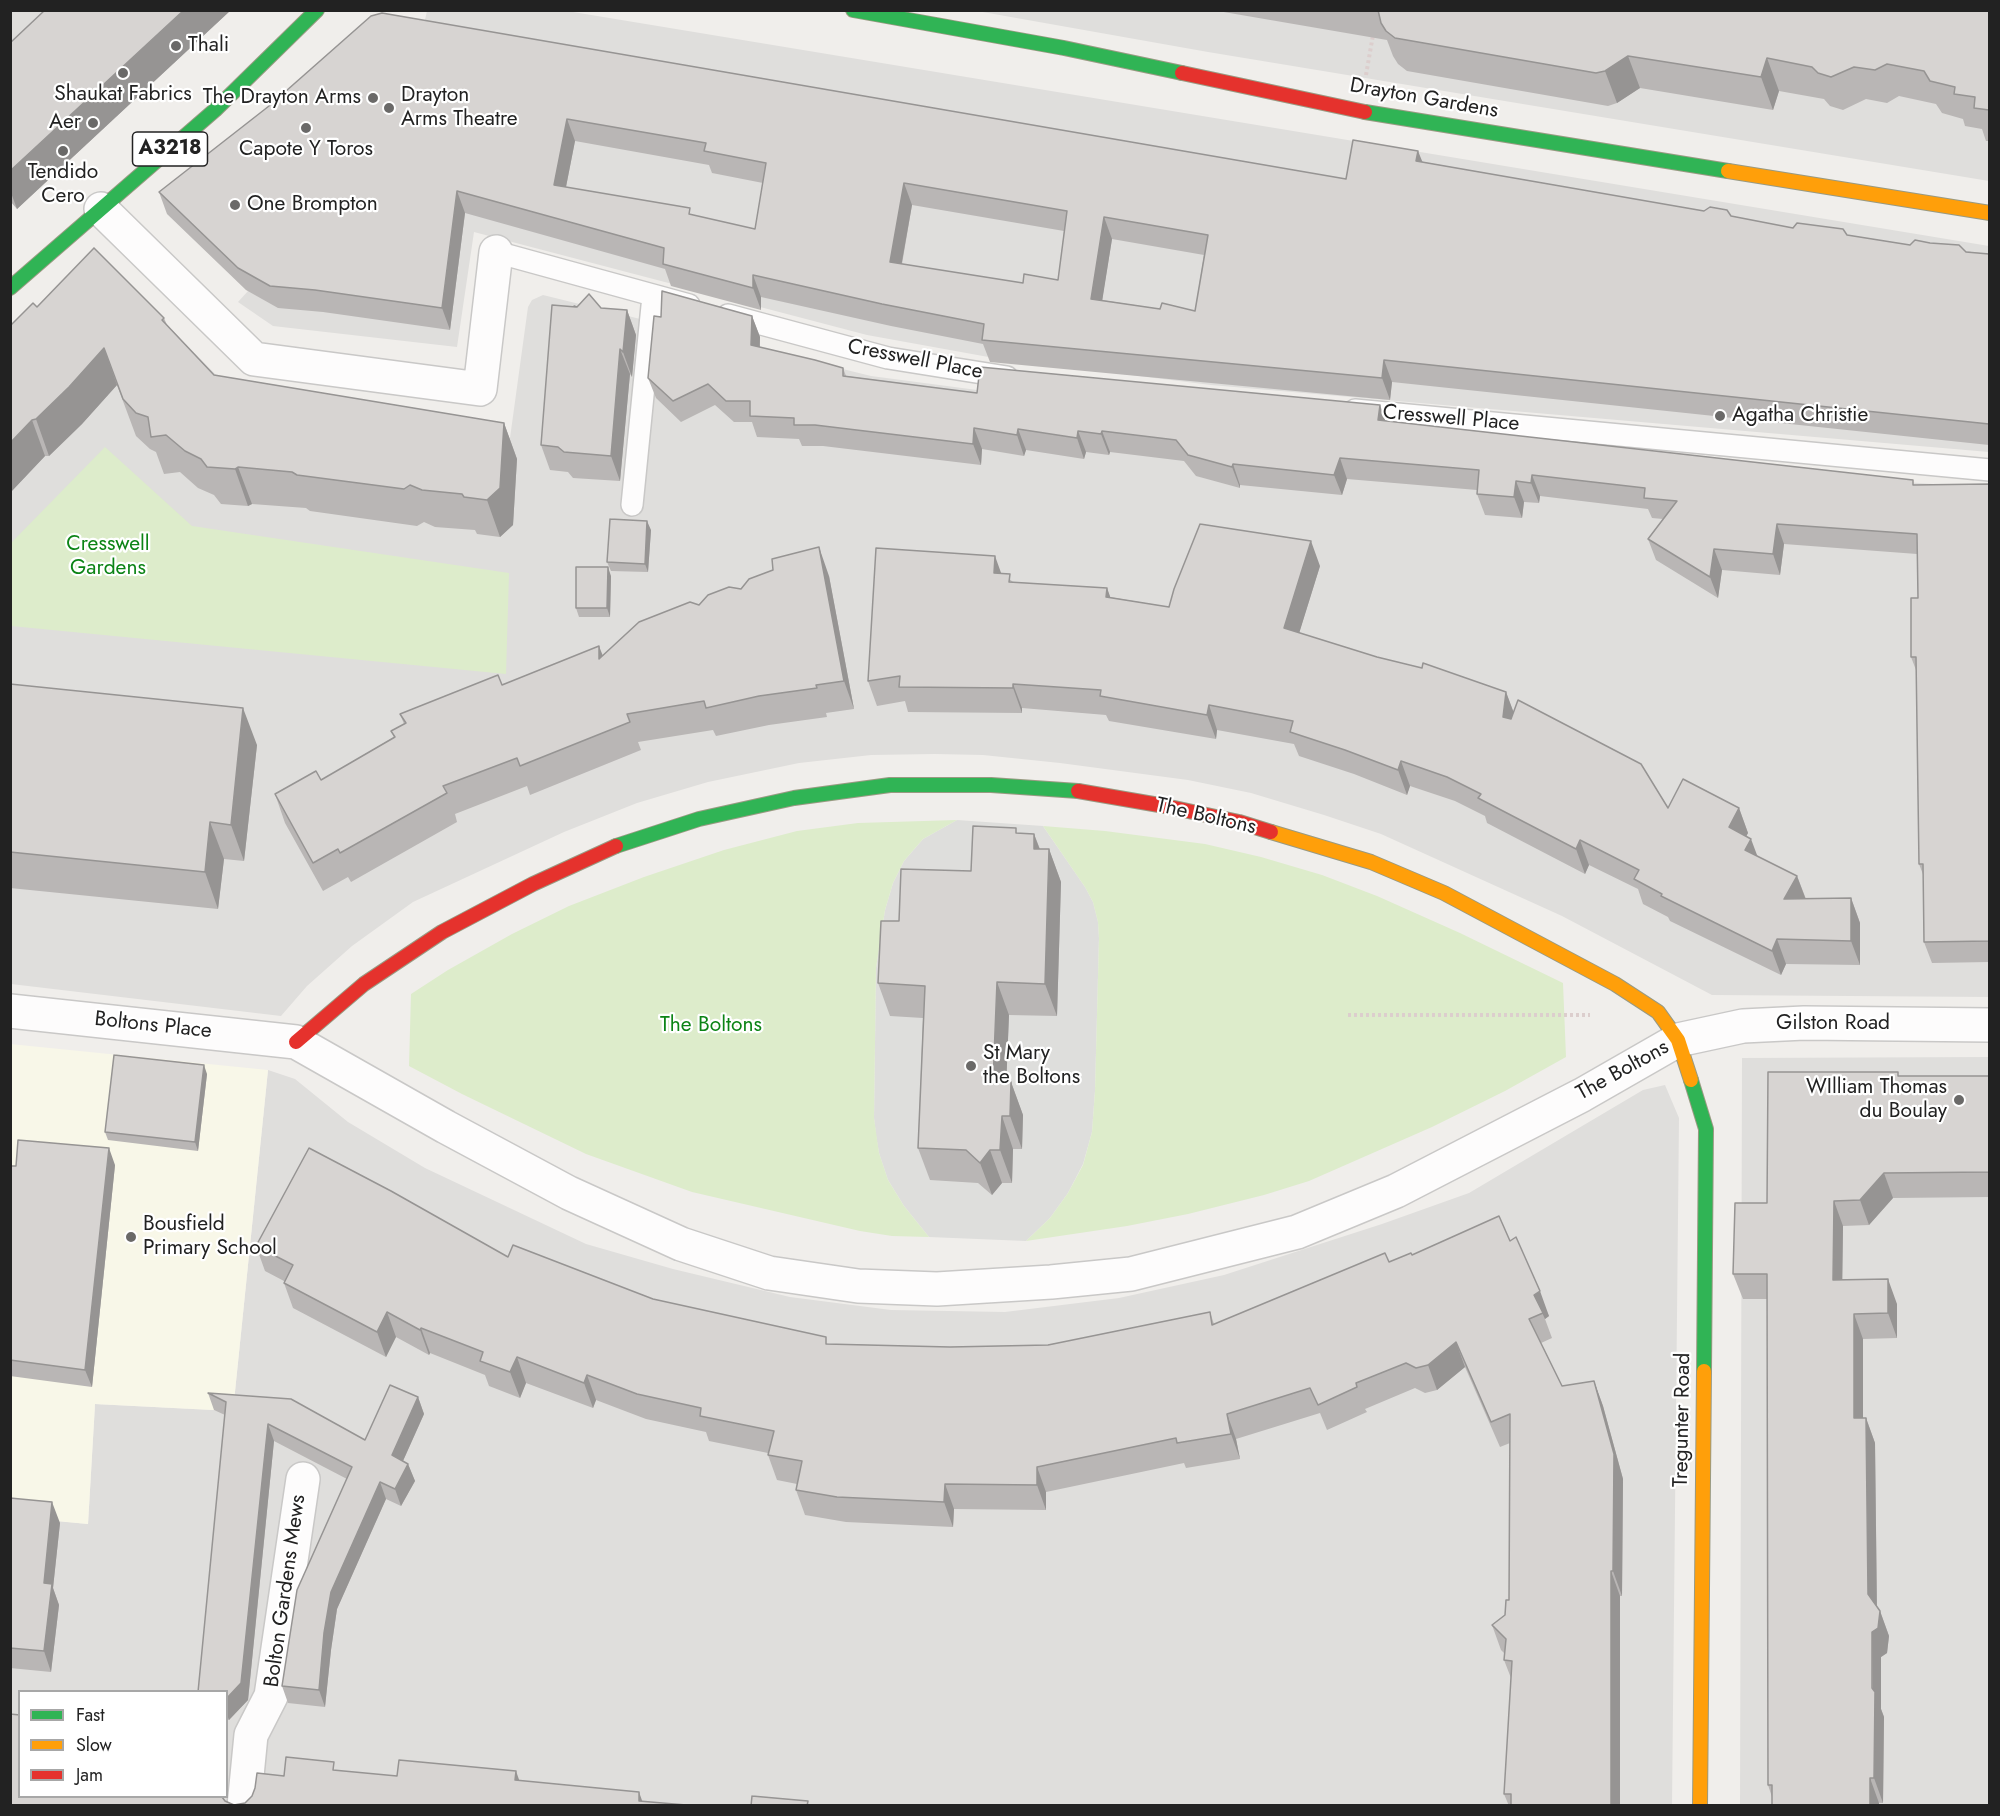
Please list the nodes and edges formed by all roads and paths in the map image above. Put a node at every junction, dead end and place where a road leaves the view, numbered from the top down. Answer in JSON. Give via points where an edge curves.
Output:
{"nodes":[{"id":1,"x":317,"y":10,"type":"edge"},
{"id":2,"x":854,"y":10,"type":"edge"},
{"id":3,"x":1373,"y":33,"type":"dead end"},
{"id":4,"x":1359,"y":111,"type":"junction"},
{"id":5,"x":101,"y":209,"type":"junction"},
{"id":6,"x":1989,"y":213,"type":"edge"},
{"id":7,"x":495,"y":252,"type":"joint"},
{"id":8,"x":13,"y":282,"type":"edge"},
{"id":9,"x":653,"y":296,"type":"junction"},
{"id":10,"x":1024,"y":378,"type":"edge"},
{"id":11,"x":1334,"y":408,"type":"edge"},
{"id":12,"x":1989,"y":470,"type":"edge"},
{"id":13,"x":632,"y":505,"type":"dead end"},
{"id":14,"x":10,"y":1011,"type":"edge"},
{"id":15,"x":1348,"y":1015,"type":"dead end"},
{"id":16,"x":1564,"y":1015,"type":"dead end"},
{"id":17,"x":1989,"y":1025,"type":"edge"},
{"id":18,"x":1678,"y":1040,"type":"junction"},
{"id":19,"x":296,"y":1042,"type":"junction"},
{"id":20,"x":303,"y":1479,"type":"dead end"},
{"id":21,"x":244,"y":1806,"type":"edge"},
{"id":22,"x":1700,"y":1806,"type":"edge"}],
"edges":[{"from":1,"to":5,"type":"street","number":"A3218","via":[[215,110]]},
{"from":2,"to":4,"type":"street","name":"Drayton Gardens","via":[[1064,48]]},
{"from":3,"to":4,"type":"path"},
{"from":4,"to":6,"type":"street","name":"Drayton Gardens"},
{"from":5,"to":7,"type":"street","via":[[254,359],[480,389]]},
{"from":5,"to":8,"type":"street","number":"A3218"},
{"from":7,"to":9,"type":"lane","name":"Cresswell Place"},
{"from":9,"to":10,"type":"lane","name":"Cresswell Place","via":[[888,358]]},
{"from":9,"to":13,"type":"lane"},
{"from":11,"to":12,"type":"lane","name":"Cresswell Place"},
{"from":14,"to":19,"type":"street","name":"Boltons Place"},
{"from":15,"to":16,"type":"path"},
{"from":17,"to":18,"type":"street","name":"Gilston Road","via":[[1794,1023],[1743,1026]]},
{"from":18,"to":19,"type":"street","name":"The Boltons","via":[[1417,1180],[1297,1232],[1131,1274],[937,1289],[858,1286],[769,1273],[681,1244],[569,1193]]},
{"from":18,"to":19,"type":"street","name":"The Boltons","via":[[1658,1012],[1615,984],[1444,893],[1371,862],[1239,822],[1079,791],[991,785],[890,785],[794,798],[709,816],[618,845],[442,932],[364,984]]},
{"from":18,"to":22,"type":"street","name":"Tregunter Road","via":[[1706,1129]]},
{"from":20,"to":21,"type":"street","name":"Bolton Gardens Mews","via":[[271,1696],[251,1735]]}]}
